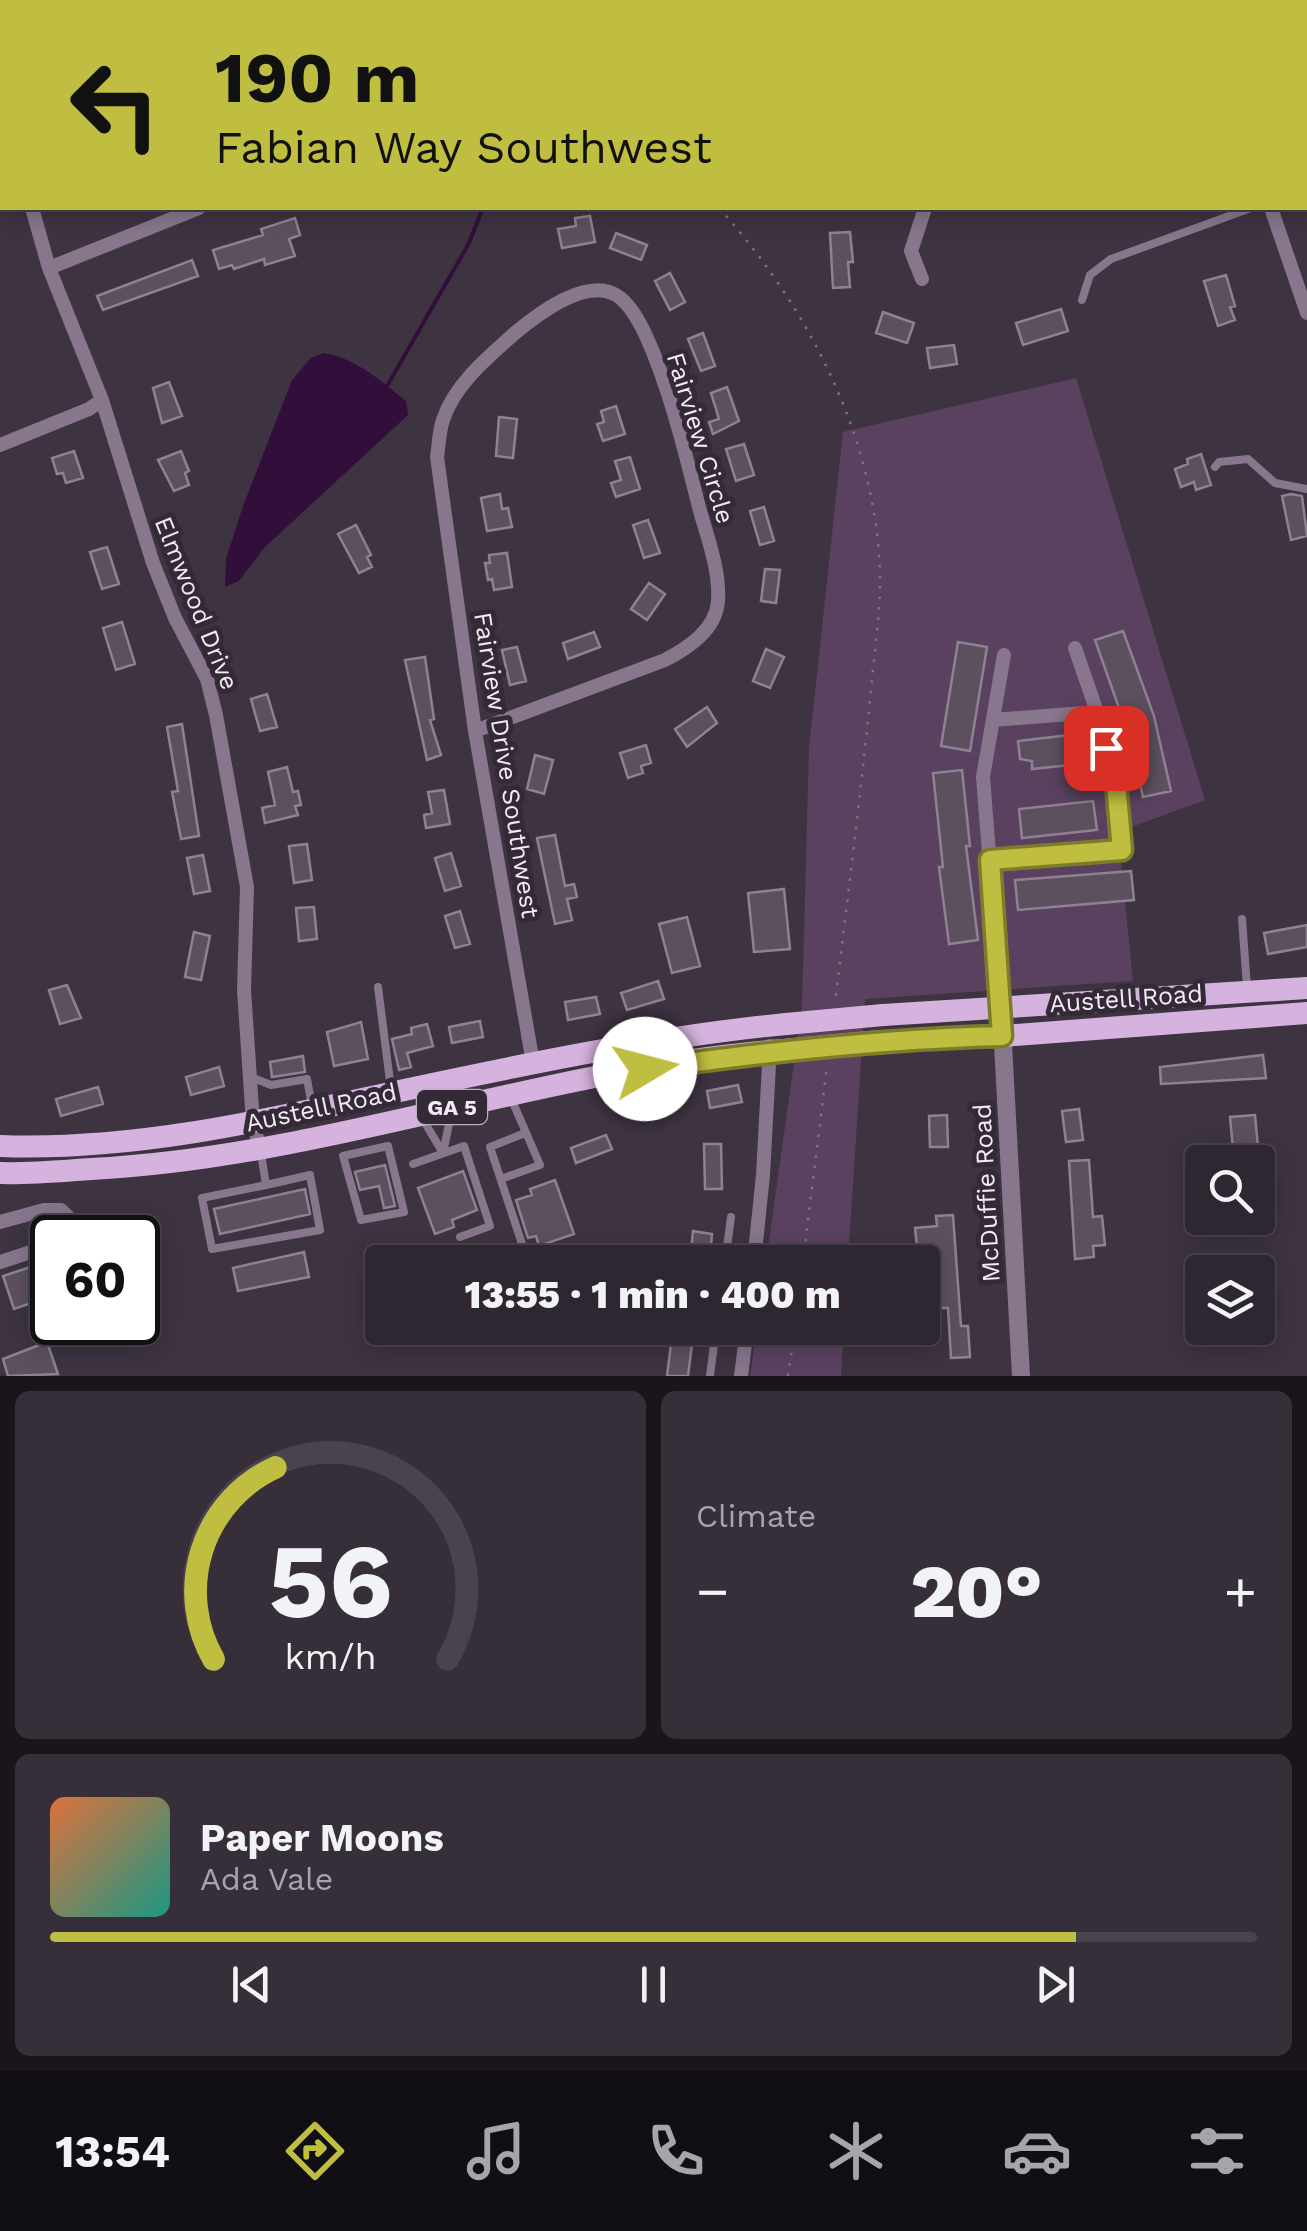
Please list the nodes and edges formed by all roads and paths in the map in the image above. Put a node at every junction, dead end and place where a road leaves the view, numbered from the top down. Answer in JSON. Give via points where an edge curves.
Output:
{"nodes":[{"id":1,"x":33,"y":210,"type":"edge"},
{"id":2,"x":194,"y":210,"type":"edge"},
{"id":3,"x":721,"y":210,"type":"edge"},
{"id":4,"x":923,"y":210,"type":"edge"},
{"id":5,"x":1246,"y":210,"type":"edge"},
{"id":6,"x":1272,"y":210,"type":"edge"},
{"id":7,"x":49,"y":268,"type":"junction"},
{"id":8,"x":922,"y":279,"type":"dead end"},
{"id":9,"x":1082,"y":300,"type":"dead end"},
{"id":10,"x":1307,"y":313,"type":"edge"},
{"id":11,"x":102,"y":400,"type":"junction"},
{"id":12,"x":0,"y":445,"type":"edge"},
{"id":13,"x":1214,"y":468,"type":"dead end"},
{"id":14,"x":440,"y":474,"type":"joint"},
{"id":15,"x":1307,"y":489,"type":"edge"},
{"id":16,"x":1075,"y":648,"type":"dead end"},
{"id":17,"x":1004,"y":655,"type":"dead end"},
{"id":18,"x":1097,"y":712,"type":"junction"},
{"id":19,"x":993,"y":720,"type":"junction"},
{"id":20,"x":476,"y":732,"type":"junction"},
{"id":21,"x":990,"y":860,"type":"junction"},
{"id":22,"x":1242,"y":919,"type":"dead end"},
{"id":23,"x":378,"y":987,"type":"dead end"},
{"id":24,"x":1307,"y":988,"type":"edge"},
{"id":25,"x":1248,"y":992,"type":"junction"},
{"id":26,"x":1001,"y":1007,"type":"junction"},
{"id":27,"x":834,"y":1010,"type":"dead end"},
{"id":28,"x":1307,"y":1013,"type":"edge"},
{"id":29,"x":776,"y":1025,"type":"junction"},
{"id":30,"x":1002,"y":1036,"type":"junction"},
{"id":31,"x":778,"y":1050,"type":"junction"},
{"id":32,"x":828,"y":1058,"type":"dead end"},
{"id":33,"x":533,"y":1063,"type":"junction"},
{"id":34,"x":250,"y":1077,"type":"junction"},
{"id":35,"x":517,"y":1092,"type":"junction"},
{"id":36,"x":391,"y":1093,"type":"junction"},
{"id":37,"x":454,"y":1107,"type":"junction"},
{"id":38,"x":313,"y":1110,"type":"junction"},
{"id":39,"x":419,"y":1115,"type":"junction"},
{"id":40,"x":254,"y":1123,"type":"junction"},
{"id":41,"x":524,"y":1133,"type":"junction"},
{"id":42,"x":376,"y":1136,"type":"junction"},
{"id":43,"x":0,"y":1146,"type":"edge"},
{"id":44,"x":260,"y":1149,"type":"junction"},
{"id":45,"x":442,"y":1153,"type":"junction"},
{"id":46,"x":413,"y":1164,"type":"dead end"},
{"id":47,"x":0,"y":1173,"type":"edge"},
{"id":48,"x":500,"y":1179,"type":"junction"},
{"id":49,"x":266,"y":1185,"type":"junction"},
{"id":50,"x":66,"y":1215,"type":"edge"},
{"id":51,"x":730,"y":1217,"type":"dead end"},
{"id":52,"x":0,"y":1222,"type":"edge"},
{"id":53,"x":460,"y":1238,"type":"dead end"},
{"id":54,"x":522,"y":1245,"type":"edge"},
{"id":55,"x":726,"y":1245,"type":"edge"},
{"id":56,"x":756,"y":1245,"type":"edge"},
{"id":57,"x":805,"y":1245,"type":"edge"},
{"id":58,"x":30,"y":1252,"type":"edge"},
{"id":59,"x":0,"y":1262,"type":"edge"},
{"id":60,"x":714,"y":1345,"type":"edge"},
{"id":61,"x":745,"y":1345,"type":"edge"},
{"id":62,"x":792,"y":1345,"type":"edge"},
{"id":63,"x":710,"y":1376,"type":"edge"},
{"id":64,"x":741,"y":1376,"type":"edge"},
{"id":65,"x":788,"y":1376,"type":"edge"},
{"id":66,"x":1021,"y":1376,"type":"edge"}],
"edges":[{"from":1,"to":7,"type":"street","name":"Elmwood Drive"},
{"from":2,"to":7,"type":"street"},
{"from":3,"to":27,"type":"path","via":[[770,270],[828,371],[856,443],[878,537],[879,605]]},
{"from":4,"to":8,"type":"street","via":[[911,251]]},
{"from":5,"to":9,"type":"lane","via":[[1111,259],[1090,275]]},
{"from":6,"to":10,"type":"street"},
{"from":7,"to":11,"type":"street","name":"Elmwood Drive"},
{"from":11,"to":12,"type":"street"},
{"from":11,"to":34,"type":"street","name":"Elmwood Drive","via":[[153,563],[207,679],[216,715],[248,887],[244,990]]},
{"from":13,"to":15,"type":"lane","via":[[1248,460],[1275,483]]},
{"from":14,"to":20,"type":"street","name":"Fairview Drive Southwest"},
{"from":14,"to":20,"type":"street","name":"Fairview Circle","via":[[443,419],[487,358],[531,320],[578,294],[618,295],[648,340],[714,561],[718,604],[692,645]]},
{"from":16,"to":18,"type":"street"},
{"from":17,"to":19,"type":"street"},
{"from":18,"to":19,"type":"street"},
{"from":18,"to":21,"type":"street","via":[[1116,784],[1122,850]]},
{"from":19,"to":21,"type":"street","via":[[983,777]]},
{"from":20,"to":33,"type":"street","name":"Fairview Drive Southwest"},
{"from":21,"to":26,"type":"street"},
{"from":22,"to":25,"type":"lane"},
{"from":23,"to":36,"type":"lane"},
{"from":24,"to":25,"type":"main road","name":"Austell Road","number":"GA 5"},
{"from":25,"to":26,"type":"main road","name":"Austell Road","number":"GA 5"},
{"from":26,"to":29,"type":"main road","name":"Austell Road","number":"GA 5","bridge":true},
{"from":26,"to":30,"type":"street","name":"McDuffie Road"},
{"from":28,"to":30,"type":"main road","name":"Austell Road","number":"GA 5"},
{"from":29,"to":31,"type":"street"},
{"from":29,"to":33,"type":"main road","name":"Austell Road","number":"GA 5"},
{"from":30,"to":31,"type":"main road","name":"Austell Road","number":"GA 5","bridge":true},
{"from":30,"to":66,"type":"street","name":"McDuffie Road"},
{"from":31,"to":35,"type":"main road","name":"Austell Road","number":"GA 5"},
{"from":31,"to":56,"type":"street"},
{"from":32,"to":57,"type":"path"},
{"from":33,"to":36,"type":"main road","name":"Austell Road","number":"GA 5"},
{"from":34,"to":38,"type":"lane","via":[[272,1084],[307,1079]]},
{"from":34,"to":40,"type":"street","name":"Elmwood Drive"},
{"from":35,"to":37,"type":"main road","name":"Austell Road","number":"GA 5"},
{"from":35,"to":41,"type":"lane"},
{"from":35,"to":41,"type":"lane"},
{"from":36,"to":38,"type":"main road","name":"Austell Road","number":"GA 5"},
{"from":37,"to":39,"type":"main road","name":"Austell Road","number":"GA 5"},
{"from":37,"to":45,"type":"lane"},
{"from":38,"to":40,"type":"main road","name":"Austell Road","number":"GA 5"},
{"from":39,"to":42,"type":"main road","name":"Austell Road","number":"GA 5"},
{"from":39,"to":45,"type":"lane"},
{"from":40,"to":43,"type":"main road","name":"Austell Road","number":"GA 5","via":[[110,1142]]},
{"from":40,"to":44,"type":"street","name":"Elmwood Drive"},
{"from":41,"to":48,"type":"lane","via":[[490,1146]]},
{"from":41,"to":48,"type":"lane","via":[[540,1165]]},
{"from":42,"to":42,"type":"lane","via":[[343,1156],[361,1220],[404,1212],[388,1146]]},
{"from":42,"to":44,"type":"main road","name":"Austell Road","number":"GA 5"},
{"from":44,"to":47,"type":"main road","name":"Austell Road","number":"GA 5","via":[[121,1168]]},
{"from":44,"to":49,"type":"lane"},
{"from":45,"to":46,"type":"lane"},
{"from":45,"to":53,"type":"lane","via":[[464,1146],[490,1226]]},
{"from":48,"to":54,"type":"lane"},
{"from":49,"to":49,"type":"lane","via":[[202,1198],[212,1250],[320,1230],[310,1175]]},
{"from":50,"to":52,"type":"street","via":[[44,1210]]},
{"from":51,"to":55,"type":"lane"},
{"from":58,"to":59,"type":"street"},
{"from":60,"to":63,"type":"lane"},
{"from":61,"to":64,"type":"street"},
{"from":62,"to":65,"type":"path"}]}
